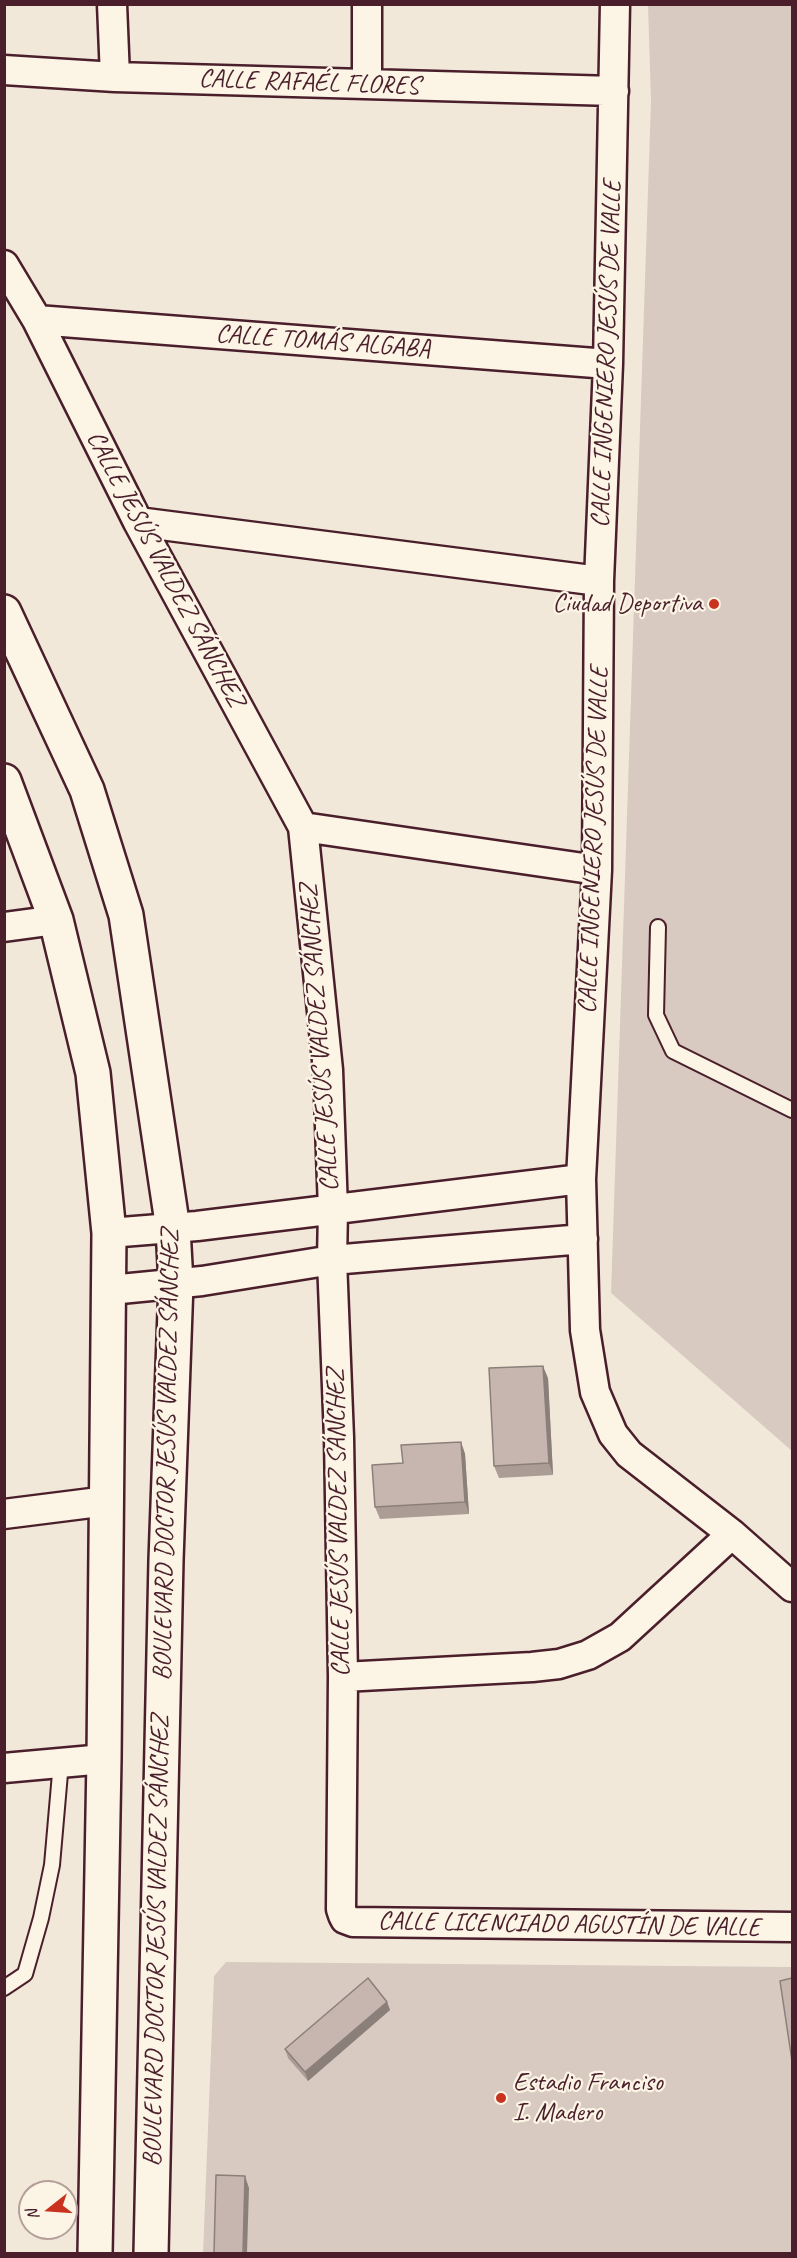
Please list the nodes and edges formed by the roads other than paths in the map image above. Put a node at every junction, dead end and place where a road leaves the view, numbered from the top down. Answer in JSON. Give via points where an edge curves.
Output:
{"nodes":[{"id":1,"x":112,"y":4,"type":"edge"},
{"id":2,"x":368,"y":4,"type":"edge"},
{"id":3,"x":615,"y":4,"type":"edge"},
{"id":4,"x":4,"y":70,"type":"edge"},
{"id":5,"x":116,"y":77,"type":"junction"},
{"id":6,"x":367,"y":84,"type":"junction"},
{"id":7,"x":614,"y":91,"type":"junction"},
{"id":8,"x":4,"y":266,"type":"edge"},
{"id":9,"x":37,"y":320,"type":"junction"},
{"id":10,"x":608,"y":364,"type":"junction"},
{"id":11,"x":138,"y":522,"type":"junction"},
{"id":12,"x":600,"y":581,"type":"junction"},
{"id":13,"x":7,"y":623,"type":"edge"},
{"id":14,"x":4,"y":781,"type":"edge"},
{"id":15,"x":303,"y":827,"type":"junction"},
{"id":16,"x":597,"y":870,"type":"junction"},
{"id":17,"x":56,"y":920,"type":"junction"},
{"id":18,"x":4,"y":927,"type":"edge"},
{"id":19,"x":658,"y":927,"type":"dead end"},
{"id":20,"x":792,"y":1110,"type":"edge"},
{"id":21,"x":581,"y":1179,"type":"junction"},
{"id":22,"x":333,"y":1210,"type":"junction"},
{"id":23,"x":173,"y":1229,"type":"junction"},
{"id":24,"x":109,"y":1233,"type":"junction"},
{"id":25,"x":583,"y":1239,"type":"junction"},
{"id":26,"x":332,"y":1260,"type":"junction"},
{"id":27,"x":176,"y":1283,"type":"junction"},
{"id":28,"x":110,"y":1290,"type":"junction"},
{"id":29,"x":107,"y":1501,"type":"junction"},
{"id":30,"x":4,"y":1514,"type":"edge"},
{"id":31,"x":732,"y":1534,"type":"junction"},
{"id":32,"x":792,"y":1587,"type":"edge"},
{"id":33,"x":343,"y":1677,"type":"junction"},
{"id":34,"x":104,"y":1758,"type":"junction"},
{"id":35,"x":61,"y":1762,"type":"junction"},
{"id":36,"x":4,"y":1768,"type":"edge"},
{"id":37,"x":345,"y":1919,"type":"joint"},
{"id":38,"x":792,"y":1927,"type":"edge"},
{"id":39,"x":4,"y":1988,"type":"edge"},
{"id":40,"x":95,"y":2253,"type":"edge"},
{"id":41,"x":151,"y":2253,"type":"edge"}],
"edges":[{"from":1,"to":5,"type":"street"},
{"from":2,"to":6,"type":"street"},
{"from":3,"to":7,"type":"street","name":"CALLE INGENIERO JESÚS DE VALLE"},
{"from":4,"to":5,"type":"street","name":"CALLE RAFAÉL FLORES"},
{"from":5,"to":6,"type":"street","name":"CALLE RAFAÉL FLORES"},
{"from":6,"to":7,"type":"street","name":"CALLE RAFAÉL FLORES"},
{"from":7,"to":10,"type":"street","name":"CALLE INGENIERO JESÚS DE VALLE"},
{"from":8,"to":9,"type":"street","name":"CALLE JESÚS VALDEZ SÁNCHEZ"},
{"from":9,"to":10,"type":"street","name":"CALLE TOMÁS ALGABA"},
{"from":9,"to":11,"type":"street","name":"CALLE JESÚS VALDEZ SÁNCHEZ"},
{"from":10,"to":12,"type":"street","name":"CALLE INGENIERO JESÚS DE VALLE"},
{"from":11,"to":12,"type":"street"},
{"from":11,"to":15,"type":"street","name":"CALLE JESÚS VALDEZ SÁNCHEZ"},
{"from":12,"to":16,"type":"street","name":"CALLE INGENIERO JESÚS DE VALLE"},
{"from":13,"to":23,"type":"main road","name":"BOULEVARD DOCTOR JESÚS VALDEZ SÁNCHEZ","via":[[87,790],[126,915]]},
{"from":14,"to":17,"type":"main road"},
{"from":15,"to":16,"type":"street"},
{"from":15,"to":22,"type":"street","name":"CALLE JESÚS VALDEZ SÁNCHEZ","via":[[328,1070]]},
{"from":16,"to":21,"type":"street","name":"CALLE INGENIERO JESÚS DE VALLE"},
{"from":17,"to":18,"type":"street"},
{"from":17,"to":24,"type":"main road","via":[[93,1073]]},
{"from":19,"to":20,"type":"lane","via":[[656,1015],[673,1051]]},
{"from":21,"to":22,"type":"street"},
{"from":21,"to":25,"type":"street","name":"CALLE INGENIERO JESÚS DE VALLE"},
{"from":22,"to":23,"type":"street"},
{"from":22,"to":26,"type":"street","name":"CALLE JESÚS VALDEZ SÁNCHEZ"},
{"from":23,"to":24,"type":"street"},
{"from":23,"to":27,"type":"main road","name":"BOULEVARD DOCTOR JESÚS VALDEZ SÁNCHEZ"},
{"from":24,"to":28,"type":"main road"},
{"from":25,"to":26,"type":"street"},
{"from":25,"to":31,"type":"street","name":"CALLE INGENIERO JESÚS DE VALLE","via":[[585,1330],[595,1392],[613,1434],[629,1454]]},
{"from":26,"to":27,"type":"street"},
{"from":26,"to":33,"type":"street","name":"CALLE JESÚS VALDEZ SÁNCHEZ"},
{"from":27,"to":28,"type":"street"},
{"from":27,"to":41,"type":"main road","name":"BOULEVARD DOCTOR JESÚS VALDEZ SÁNCHEZ"},
{"from":28,"to":29,"type":"main road"},
{"from":29,"to":30,"type":"street"},
{"from":29,"to":34,"type":"main road"},
{"from":31,"to":32,"type":"street","name":"CALLE INGENIERO JESÚS DE VALLE"},
{"from":31,"to":33,"type":"street","via":[[620,1637],[588,1655],[532,1667]]},
{"from":33,"to":37,"type":"street","name":"CALLE JESÚS VALDEZ SÁNCHEZ","via":[[341,1909]]},
{"from":34,"to":35,"type":"street"},
{"from":34,"to":40,"type":"main road"},
{"from":35,"to":36,"type":"street"},
{"from":35,"to":39,"type":"lane","via":[[52,1865],[41,1918],[25,1974]]},
{"from":37,"to":38,"type":"street","name":"CALLE LICENCIADO AGUSTÍN DE VALLE"}]}
